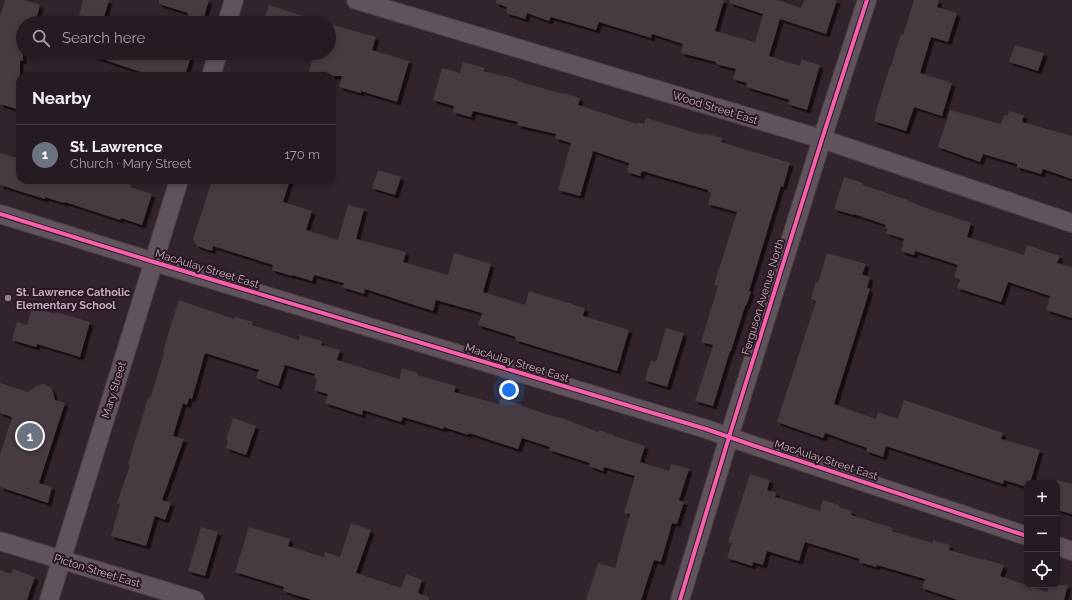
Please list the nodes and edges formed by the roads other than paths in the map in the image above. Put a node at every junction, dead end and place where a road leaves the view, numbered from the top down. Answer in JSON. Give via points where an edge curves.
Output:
{"nodes":[{"id":1,"x":234,"y":0,"type":"edge"},
{"id":2,"x":356,"y":0,"type":"edge"},
{"id":3,"x":867,"y":0,"type":"edge"},
{"id":4,"x":229,"y":16,"type":"edge"},
{"id":5,"x":216,"y":60,"type":"edge"},
{"id":6,"x":212,"y":72,"type":"edge"},
{"id":7,"x":822,"y":139,"type":"junction"},
{"id":8,"x":178,"y":184,"type":"edge"},
{"id":9,"x":0,"y":214,"type":"edge"},
{"id":10,"x":1072,"y":223,"type":"edge"},
{"id":11,"x":154,"y":262,"type":"junction"},
{"id":12,"x":729,"y":437,"type":"junction"},
{"id":13,"x":1024,"y":535,"type":"edge"},
{"id":14,"x":0,"y":542,"type":"edge"},
{"id":15,"x":1060,"y":547,"type":"edge"},
{"id":16,"x":1072,"y":551,"type":"edge"},
{"id":17,"x":62,"y":560,"type":"junction"},
{"id":18,"x":49,"y":600,"type":"edge"},
{"id":19,"x":195,"y":600,"type":"edge"},
{"id":20,"x":680,"y":600,"type":"edge"}],
"edges":[{"from":1,"to":4,"type":"street"},
{"from":2,"to":7,"type":"street","name":"Wood Street East"},
{"from":3,"to":7,"type":"street","name":"Ferguson Avenue North"},
{"from":5,"to":6,"type":"street"},
{"from":7,"to":10,"type":"street","name":"Wood Street East"},
{"from":7,"to":12,"type":"street","name":"Ferguson Avenue North"},
{"from":8,"to":11,"type":"street","name":"Mary Street"},
{"from":9,"to":11,"type":"street","name":"MacAulay Street East"},
{"from":11,"to":12,"type":"street","name":"MacAulay Street East"},
{"from":11,"to":17,"type":"street","name":"Mary Street"},
{"from":12,"to":13,"type":"street","name":"MacAulay Street East"},
{"from":12,"to":20,"type":"street","name":"Ferguson Avenue North"},
{"from":14,"to":17,"type":"street","name":"Picton Street East"},
{"from":15,"to":16,"type":"street"},
{"from":17,"to":18,"type":"street","name":"Mary Street"},
{"from":17,"to":19,"type":"street","name":"Picton Street East"}]}
